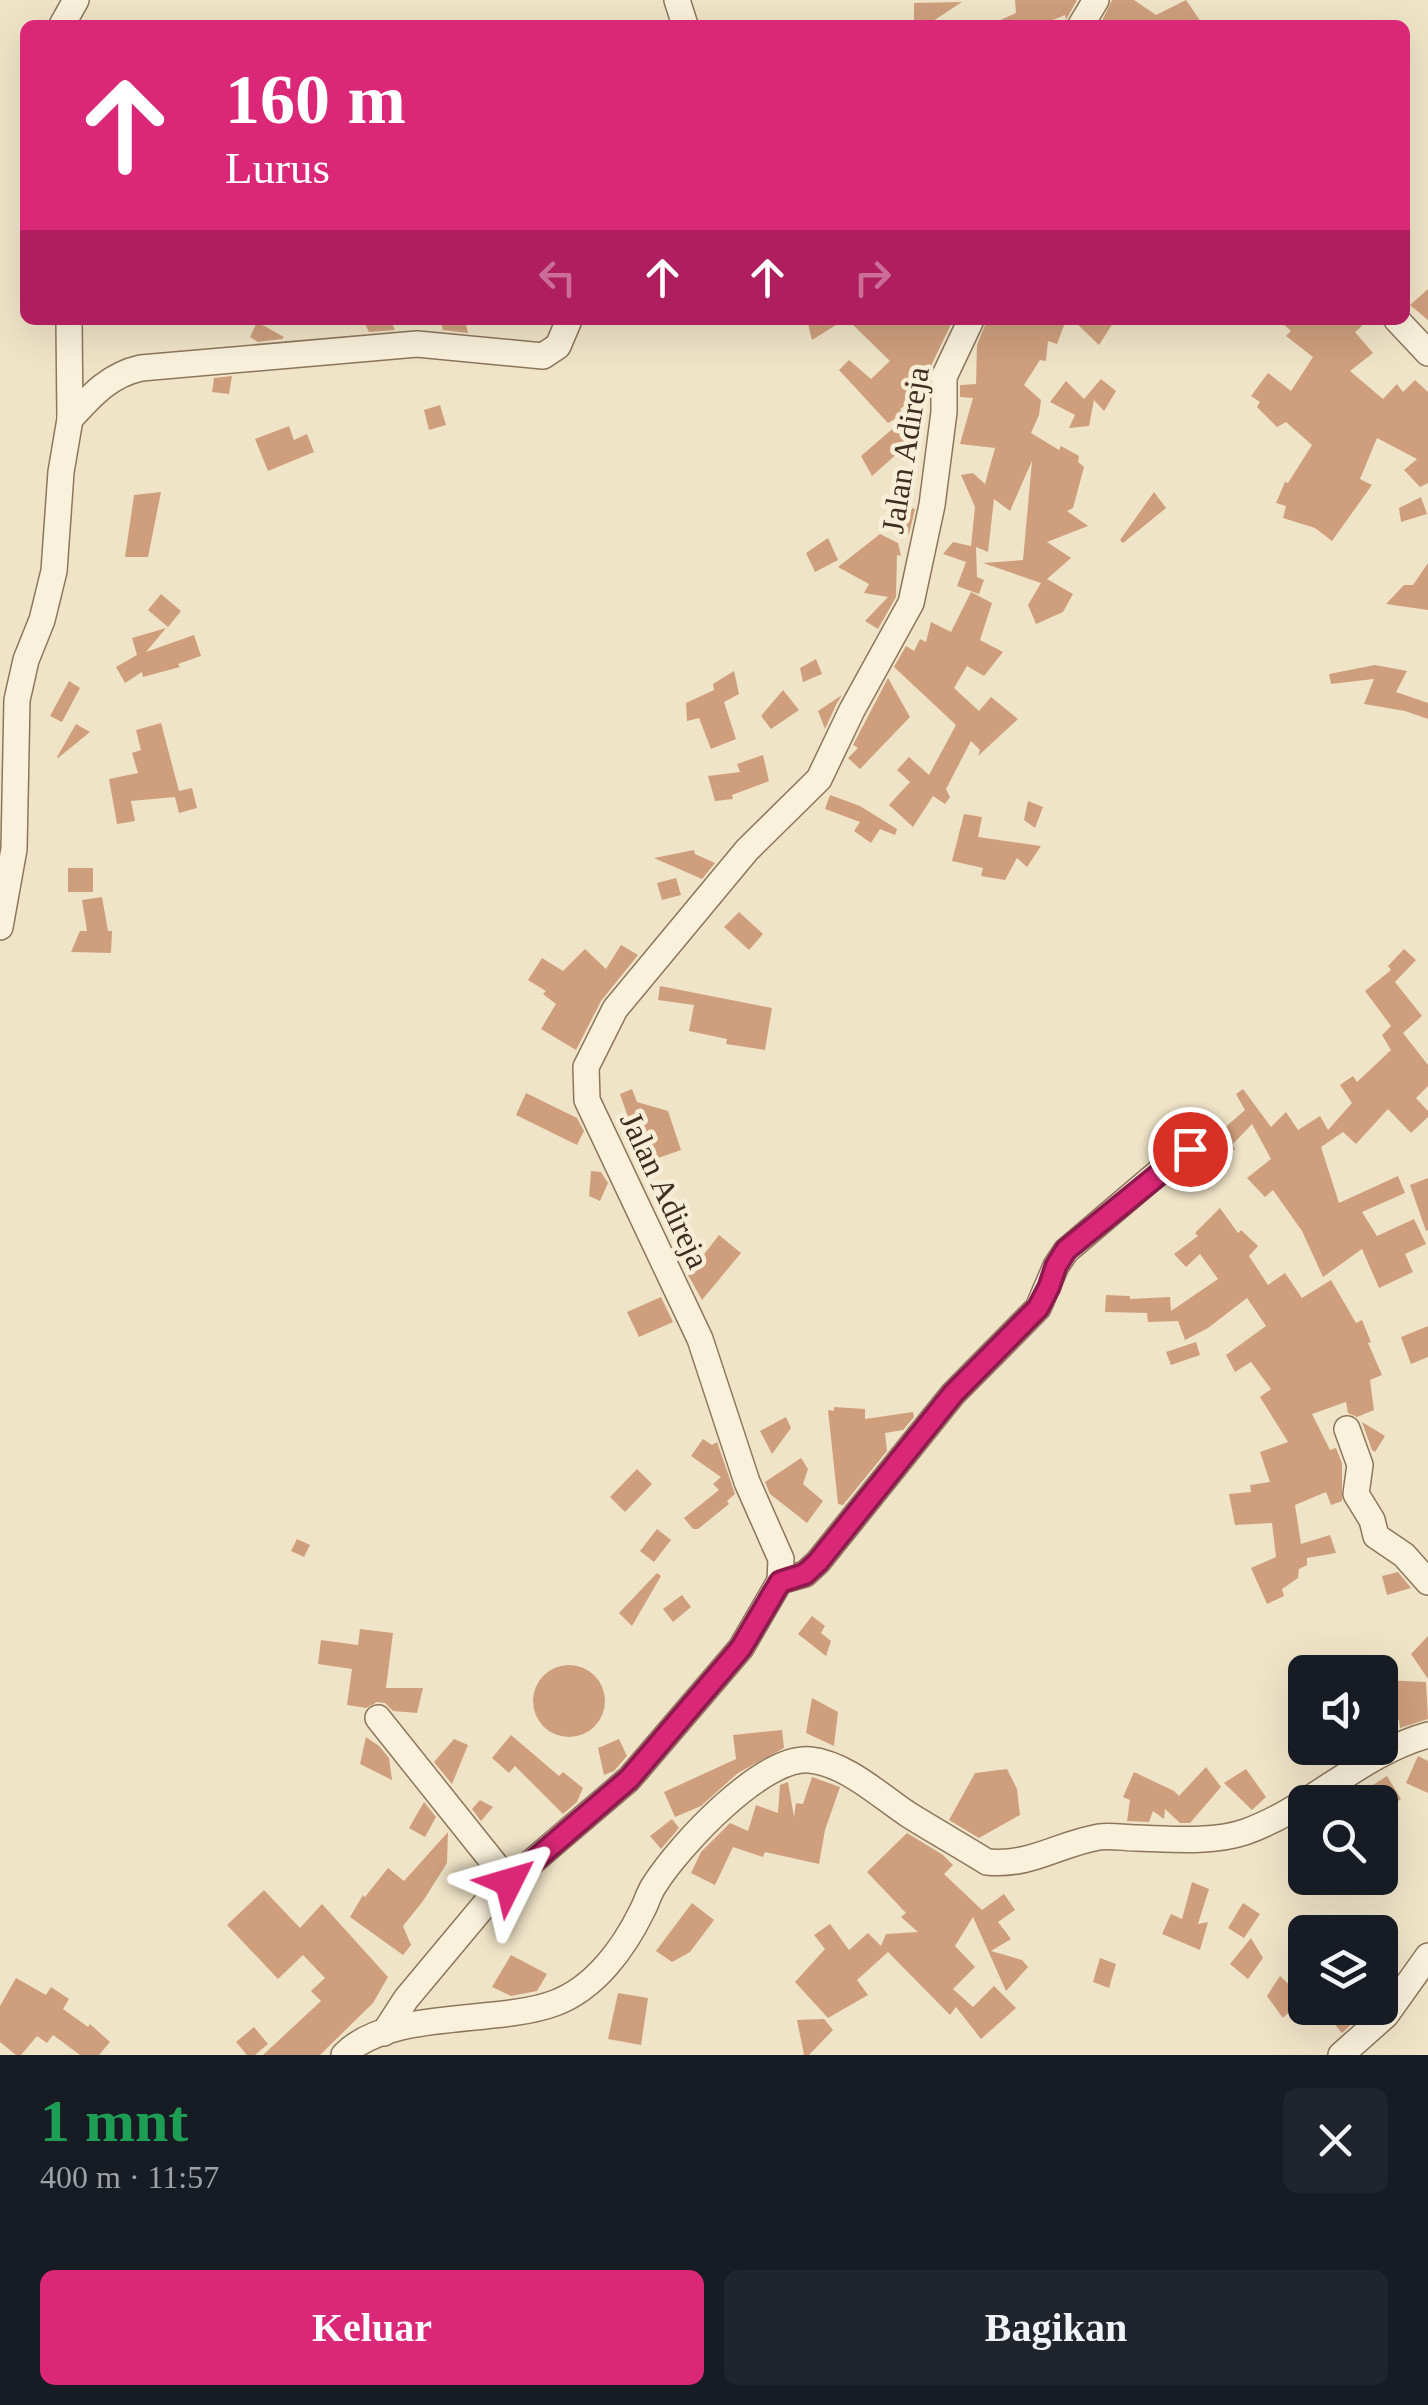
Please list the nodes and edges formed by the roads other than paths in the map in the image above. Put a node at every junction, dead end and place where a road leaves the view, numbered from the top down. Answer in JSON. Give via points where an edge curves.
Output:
{"nodes":[{"id":1,"x":69,"y":325,"type":"edge"},
{"id":2,"x":568,"y":325,"type":"edge"},
{"id":3,"x":970,"y":325,"type":"edge"},
{"id":4,"x":1402,"y":325,"type":"edge"},
{"id":5,"x":1428,"y":353,"type":"edge"},
{"id":6,"x":70,"y":419,"type":"junction"},
{"id":7,"x":0,"y":928,"type":"edge"},
{"id":8,"x":1210,"y":1167,"type":"dead end"},
{"id":9,"x":1347,"y":1429,"type":"dead end"},
{"id":10,"x":780,"y":1582,"type":"junction"},
{"id":11,"x":1428,"y":1582,"type":"edge"},
{"id":12,"x":378,"y":1718,"type":"dead end"},
{"id":13,"x":1428,"y":1735,"type":"edge"},
{"id":14,"x":509,"y":1882,"type":"junction"},
{"id":15,"x":1428,"y":1956,"type":"edge"},
{"id":16,"x":384,"y":2033,"type":"junction"},
{"id":17,"x":344,"y":2055,"type":"edge"},
{"id":18,"x":1341,"y":2055,"type":"edge"}],
"edges":[{"from":1,"to":6,"type":"street"},
{"from":2,"to":6,"type":"street","via":[[558,346],[543,356],[417,344],[125,371]]},
{"from":3,"to":10,"type":"street","name":"Jalan Adireja","via":[[944,376],[932,505],[911,604],[819,779],[747,850],[615,1009],[586,1067],[587,1100],[700,1338],[747,1482],[782,1559]]},
{"from":4,"to":5,"type":"street"},
{"from":6,"to":7,"type":"street","via":[[54,570],[17,700],[14,849]]},
{"from":8,"to":10,"type":"street","via":[[1186,1150],[1066,1250],[1038,1308],[953,1394],[818,1562]]},
{"from":9,"to":11,"type":"street","via":[[1360,1465],[1356,1494],[1376,1536]]},
{"from":10,"to":14,"type":"street","via":[[741,1648],[629,1779]]},
{"from":12,"to":14,"type":"street"},
{"from":13,"to":16,"type":"street","via":[[1372,1758],[1243,1833],[1100,1837],[1008,1864],[987,1862],[847,1772],[811,1760],[784,1763],[752,1781],[673,1859],[592,1982],[556,2003]]},
{"from":14,"to":16,"type":"street"},
{"from":15,"to":18,"type":"street","via":[[1386,2015]]},
{"from":16,"to":17,"type":"street"}]}
